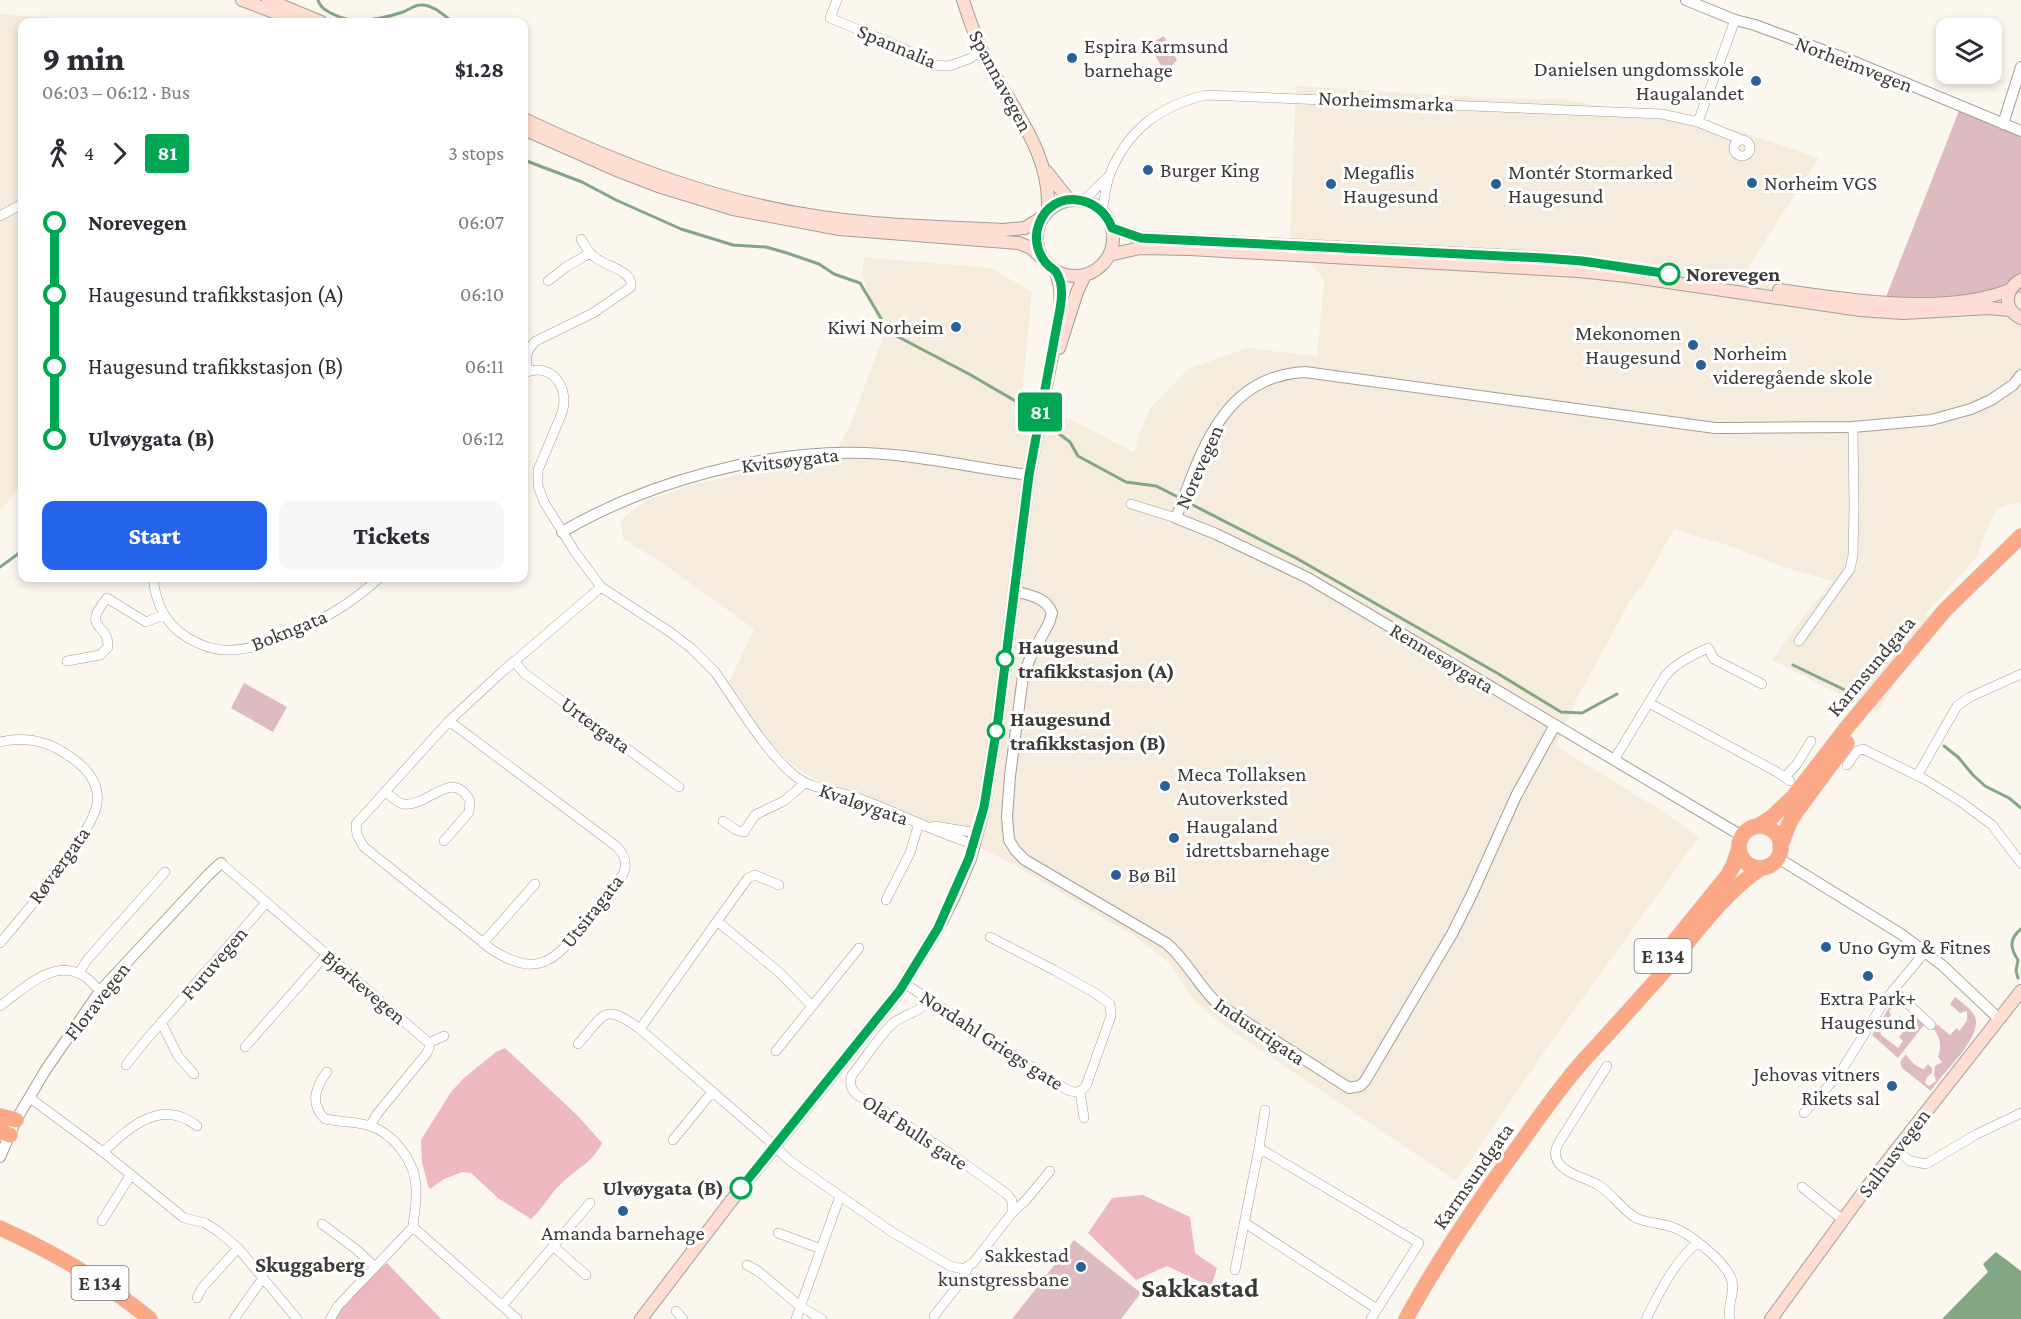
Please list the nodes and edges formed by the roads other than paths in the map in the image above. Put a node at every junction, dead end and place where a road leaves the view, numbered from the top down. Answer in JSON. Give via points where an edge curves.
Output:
{"nodes":[{"id":1,"x":242,"y":0,"type":"edge"},
{"id":2,"x":268,"y":0,"type":"edge"},
{"id":3,"x":837,"y":0,"type":"edge"},
{"id":4,"x":963,"y":0,"type":"edge"},
{"id":5,"x":1686,"y":0,"type":"edge"},
{"id":6,"x":289,"y":18,"type":"edge"},
{"id":7,"x":311,"y":18,"type":"edge"},
{"id":8,"x":1735,"y":20,"type":"junction"},
{"id":9,"x":982,"y":51,"type":"junction"},
{"id":10,"x":2021,"y":67,"type":"edge"},
{"id":11,"x":528,"y":121,"type":"edge"},
{"id":12,"x":1698,"y":122,"type":"junction"},
{"id":13,"x":2003,"y":124,"type":"junction"},
{"id":14,"x":528,"y":131,"type":"edge"},
{"id":15,"x":2021,"y":131,"type":"edge"},
{"id":16,"x":1742,"y":140,"type":"dead end"},
{"id":17,"x":1041,"y":160,"type":"junction"},
{"id":18,"x":1108,"y":176,"type":"junction"},
{"id":19,"x":1069,"y":200,"type":"junction"},
{"id":20,"x":1084,"y":200,"type":"junction"},
{"id":21,"x":18,"y":206,"type":"edge"},
{"id":22,"x":1102,"y":211,"type":"junction"},
{"id":23,"x":1045,"y":214,"type":"junction"},
{"id":24,"x":0,"y":216,"type":"edge"},
{"id":25,"x":1112,"y":228,"type":"junction"},
{"id":26,"x":581,"y":239,"type":"dead end"},
{"id":27,"x":590,"y":254,"type":"junction"},
{"id":28,"x":1109,"y":255,"type":"junction"},
{"id":29,"x":1043,"y":259,"type":"junction"},
{"id":30,"x":1056,"y":271,"type":"junction"},
{"id":31,"x":1085,"y":274,"type":"junction"},
{"id":32,"x":2021,"y":280,"type":"edge"},
{"id":33,"x":548,"y":281,"type":"dead end"},
{"id":34,"x":2010,"y":290,"type":"junction"},
{"id":35,"x":2010,"y":310,"type":"junction"},
{"id":36,"x":2021,"y":319,"type":"edge"},
{"id":37,"x":528,"y":350,"type":"edge"},
{"id":38,"x":528,"y":372,"type":"edge"},
{"id":39,"x":1048,"y":374,"type":"junction"},
{"id":40,"x":2021,"y":375,"type":"edge"},
{"id":41,"x":1853,"y":427,"type":"junction"},
{"id":42,"x":1029,"y":475,"type":"junction"},
{"id":43,"x":1131,"y":504,"type":"dead end"},
{"id":44,"x":1176,"y":518,"type":"junction"},
{"id":45,"x":562,"y":532,"type":"junction"},
{"id":46,"x":2021,"y":536,"type":"edge"},
{"id":47,"x":2021,"y":546,"type":"edge"},
{"id":48,"x":154,"y":582,"type":"edge"},
{"id":49,"x":374,"y":582,"type":"edge"},
{"id":50,"x":601,"y":587,"type":"junction"},
{"id":51,"x":1014,"y":591,"type":"junction"},
{"id":52,"x":163,"y":615,"type":"junction"},
{"id":53,"x":1799,"y":641,"type":"dead end"},
{"id":54,"x":67,"y":661,"type":"dead end"},
{"id":55,"x":514,"y":661,"type":"junction"},
{"id":56,"x":2021,"y":674,"type":"edge"},
{"id":57,"x":1762,"y":684,"type":"dead end"},
{"id":58,"x":1649,"y":703,"type":"junction"},
{"id":59,"x":448,"y":721,"type":"junction"},
{"id":60,"x":1555,"y":725,"type":"junction"},
{"id":61,"x":1811,"y":741,"type":"dead end"},
{"id":62,"x":0,"y":742,"type":"edge"},
{"id":63,"x":1614,"y":760,"type":"junction"},
{"id":64,"x":1847,"y":765,"type":"dead end"},
{"id":65,"x":1917,"y":776,"type":"junction"},
{"id":66,"x":805,"y":783,"type":"junction"},
{"id":67,"x":679,"y":787,"type":"dead end"},
{"id":68,"x":385,"y":791,"type":"junction"},
{"id":69,"x":723,"y":821,"type":"dead end"},
{"id":70,"x":919,"y":823,"type":"junction"},
{"id":71,"x":1758,"y":826,"type":"junction"},
{"id":72,"x":976,"y":838,"type":"junction"},
{"id":73,"x":444,"y":841,"type":"dead end"},
{"id":74,"x":1740,"y":842,"type":"junction"},
{"id":75,"x":1779,"y":852,"type":"junction"},
{"id":76,"x":221,"y":863,"type":"joint"},
{"id":77,"x":2021,"y":863,"type":"edge"},
{"id":78,"x":1761,"y":868,"type":"junction"},
{"id":79,"x":165,"y":872,"type":"dead end"},
{"id":80,"x":535,"y":884,"type":"dead end"},
{"id":81,"x":779,"y":885,"type":"dead end"},
{"id":82,"x":886,"y":900,"type":"dead end"},
{"id":83,"x":266,"y":903,"type":"junction"},
{"id":84,"x":717,"y":921,"type":"junction"},
{"id":85,"x":990,"y":937,"type":"dead end"},
{"id":86,"x":0,"y":943,"type":"edge"},
{"id":87,"x":483,"y":943,"type":"junction"},
{"id":88,"x":859,"y":948,"type":"dead end"},
{"id":89,"x":1925,"y":952,"type":"junction"},
{"id":90,"x":326,"y":955,"type":"junction"},
{"id":91,"x":79,"y":973,"type":"junction"},
{"id":92,"x":904,"y":983,"type":"junction"},
{"id":93,"x":1893,"y":990,"type":"junction"},
{"id":94,"x":100,"y":991,"type":"junction"},
{"id":95,"x":2021,"y":991,"type":"edge"},
{"id":96,"x":930,"y":999,"type":"junction"},
{"id":97,"x":0,"y":1006,"type":"edge"},
{"id":98,"x":812,"y":1006,"type":"junction"},
{"id":99,"x":1999,"y":1019,"type":"junction"},
{"id":100,"x":161,"y":1022,"type":"junction"},
{"id":101,"x":1931,"y":1025,"type":"dead end"},
{"id":102,"x":640,"y":1029,"type":"junction"},
{"id":103,"x":444,"y":1036,"type":"dead end"},
{"id":104,"x":429,"y":1043,"type":"junction"},
{"id":105,"x":578,"y":1044,"type":"dead end"},
{"id":106,"x":245,"y":1047,"type":"dead end"},
{"id":107,"x":776,"y":1051,"type":"dead end"},
{"id":108,"x":1583,"y":1062,"type":"junction"},
{"id":109,"x":126,"y":1065,"type":"dead end"},
{"id":110,"x":1607,"y":1066,"type":"dead end"},
{"id":111,"x":327,"y":1072,"type":"dead end"},
{"id":112,"x":194,"y":1074,"type":"dead end"},
{"id":113,"x":1080,"y":1091,"type":"junction"},
{"id":114,"x":712,"y":1092,"type":"junction"},
{"id":115,"x":30,"y":1098,"type":"junction"},
{"id":116,"x":1265,"y":1110,"type":"dead end"},
{"id":117,"x":1804,"y":1113,"type":"dead end"},
{"id":118,"x":2021,"y":1113,"type":"edge"},
{"id":119,"x":0,"y":1116,"type":"edge"},
{"id":120,"x":1084,"y":1118,"type":"dead end"},
{"id":121,"x":16,"y":1120,"type":"junction"},
{"id":122,"x":197,"y":1126,"type":"dead end"},
{"id":123,"x":370,"y":1126,"type":"junction"},
{"id":124,"x":5,"y":1133,"type":"edge"},
{"id":125,"x":673,"y":1140,"type":"dead end"},
{"id":126,"x":775,"y":1147,"type":"junction"},
{"id":127,"x":1259,"y":1148,"type":"junction"},
{"id":128,"x":1897,"y":1150,"type":"junction"},
{"id":129,"x":103,"y":1152,"type":"junction"},
{"id":130,"x":0,"y":1157,"type":"edge"},
{"id":131,"x":1050,"y":1171,"type":"dead end"},
{"id":132,"x":130,"y":1176,"type":"junction"},
{"id":133,"x":1802,"y":1186,"type":"dead end"},
{"id":134,"x":840,"y":1196,"type":"junction"},
{"id":135,"x":590,"y":1203,"type":"dead end"},
{"id":136,"x":1012,"y":1213,"type":"junction"},
{"id":137,"x":102,"y":1221,"type":"dead end"},
{"id":138,"x":1843,"y":1221,"type":"junction"},
{"id":139,"x":1245,"y":1223,"type":"junction"},
{"id":140,"x":322,"y":1224,"type":"dead end"},
{"id":141,"x":413,"y":1227,"type":"junction"},
{"id":142,"x":0,"y":1228,"type":"edge"},
{"id":143,"x":778,"y":1233,"type":"dead end"},
{"id":144,"x":1697,"y":1243,"type":"junction"},
{"id":145,"x":553,"y":1246,"type":"junction"},
{"id":146,"x":238,"y":1248,"type":"junction"},
{"id":147,"x":821,"y":1249,"type":"junction"},
{"id":148,"x":747,"y":1265,"type":"dead end"},
{"id":149,"x":375,"y":1267,"type":"junction"},
{"id":150,"x":968,"y":1267,"type":"junction"},
{"id":151,"x":1234,"y":1270,"type":"dead end"},
{"id":152,"x":586,"y":1275,"type":"dead end"},
{"id":153,"x":263,"y":1278,"type":"junction"},
{"id":154,"x":197,"y":1298,"type":"dead end"},
{"id":155,"x":502,"y":1306,"type":"junction"},
{"id":156,"x":801,"y":1307,"type":"junction"},
{"id":157,"x":1377,"y":1309,"type":"junction"},
{"id":158,"x":676,"y":1311,"type":"dead end"},
{"id":159,"x":934,"y":1316,"type":"dead end"},
{"id":160,"x":150,"y":1319,"type":"edge"},
{"id":161,"x":234,"y":1319,"type":"edge"},
{"id":162,"x":297,"y":1319,"type":"edge"},
{"id":163,"x":330,"y":1319,"type":"edge"},
{"id":164,"x":516,"y":1319,"type":"edge"},
{"id":165,"x":642,"y":1319,"type":"edge"},
{"id":166,"x":683,"y":1319,"type":"edge"},
{"id":167,"x":796,"y":1319,"type":"edge"},
{"id":168,"x":822,"y":1319,"type":"edge"},
{"id":169,"x":1371,"y":1319,"type":"edge"},
{"id":170,"x":1406,"y":1319,"type":"edge"},
{"id":171,"x":1646,"y":1319,"type":"edge"},
{"id":172,"x":1730,"y":1319,"type":"edge"},
{"id":173,"x":1771,"y":1319,"type":"edge"}],
"edges":[{"from":1,"to":6,"type":"main road"},
{"from":2,"to":7,"type":"main road"},
{"from":3,"to":9,"type":"street","name":"Spannalia","via":[[830,18],[903,48],[931,65],[949,66]]},
{"from":4,"to":9,"type":"main road","name":"Spannavegen"},
{"from":5,"to":8,"type":"street","name":"Norheimvegen"},
{"from":8,"to":12,"type":"street"},
{"from":8,"to":13,"type":"street","name":"Norheimvegen","via":[[1855,62]]},
{"from":9,"to":17,"type":"main road","name":"Spannavegen"},
{"from":10,"to":13,"type":"street"},
{"from":11,"to":23,"type":"main road","via":[[662,178],[734,200],[821,217],[1003,230],[1025,228]]},
{"from":12,"to":16,"type":"street","name":"Norheimsmarka"},
{"from":12,"to":18,"type":"street","name":"Norheimsmarka","via":[[1662,114],[1206,95],[1172,104],[1145,124],[1131,138]]},
{"from":13,"to":15,"type":"street","name":"Norheimvegen"},
{"from":14,"to":29,"type":"main road","via":[[648,182],[733,208],[839,230],[1019,243]]},
{"from":17,"to":19,"type":"main road","name":"Spannavegen"},
{"from":17,"to":23,"type":"main road","name":"Spannavegen","via":[[1047,185]]},
{"from":18,"to":20,"type":"street","name":"Norheimsmarka"},
{"from":18,"to":22,"type":"street","name":"Norheimsmarka"},
{"from":19,"to":20,"type":"main road"},
{"from":19,"to":23,"type":"main road"},
{"from":20,"to":22,"type":"main road"},
{"from":21,"to":24,"type":"street"},
{"from":22,"to":25,"type":"main road"},
{"from":23,"to":29,"type":"main road","via":[[1036,239]]},
{"from":25,"to":28,"type":"main road"},
{"from":25,"to":34,"type":"main road","via":[[1141,238],[1582,261],[1872,302],[1964,301]]},
{"from":26,"to":27,"type":"street"},
{"from":27,"to":33,"type":"street"},
{"from":27,"to":37,"type":"street","via":[[627,275],[631,287],[594,313],[536,341]]},
{"from":28,"to":31,"type":"main road"},
{"from":28,"to":35,"type":"main road","via":[[1140,248],[1190,249],[1542,268],[1627,276],[1860,310]]},
{"from":29,"to":30,"type":"main road"},
{"from":30,"to":31,"type":"main road"},
{"from":30,"to":39,"type":"main road","via":[[1062,297]]},
{"from":31,"to":39,"type":"main road"},
{"from":32,"to":34,"type":"main road"},
{"from":34,"to":35,"type":"main road"},
{"from":35,"to":36,"type":"main road"},
{"from":38,"to":45,"type":"street","via":[[546,371],[554,376],[564,393],[562,413],[538,470],[544,502]]},
{"from":39,"to":42,"type":"main road"},
{"from":40,"to":41,"type":"street","name":"Norevegen","via":[[2000,395],[1971,409],[1920,422]]},
{"from":41,"to":44,"type":"street","name":"Norevegen","via":[[1715,428],[1299,372],[1261,382],[1227,410],[1214,429]]},
{"from":41,"to":53,"type":"street","via":[[1852,564]]},
{"from":42,"to":45,"type":"street","name":"Kvitsøygata","via":[[864,453],[767,460],[661,486]]},
{"from":42,"to":51,"type":"main road"},
{"from":43,"to":44,"type":"street","name":"Rennesøygata"},
{"from":44,"to":60,"type":"street","name":"Rennesøygata","via":[[1308,579]]},
{"from":45,"to":50,"type":"street"},
{"from":46,"to":71,"type":"highway","name":"Karmsundgata","via":[[1945,610],[1790,800]]},
{"from":47,"to":75,"type":"highway","name":"Karmsundgata","via":[[1950,614],[1911,660],[1796,812]]},
{"from":48,"to":52,"type":"street","name":"Bokngata"},
{"from":49,"to":52,"type":"street","name":"Bokngata","via":[[313,624],[246,648],[222,650],[198,644]]},
{"from":50,"to":55,"type":"street","name":"Utsiragata"},
{"from":50,"to":66,"type":"street","via":[[670,632],[704,660],[776,756]]},
{"from":51,"to":60,"type":"street","name":"Industrigata","via":[[1040,598],[1052,613],[1026,667],[1019,692],[1007,817],[1009,840],[1015,850],[1025,860],[1166,943],[1218,1005],[1349,1088],[1365,1081],[1452,934],[1516,796]]},
{"from":51,"to":72,"type":"main road","via":[[998,720]]},
{"from":52,"to":54,"type":"street","via":[[141,621],[107,598],[95,619],[108,639],[108,647],[100,655]]},
{"from":55,"to":59,"type":"street","name":"Utsiragata"},
{"from":55,"to":67,"type":"street","name":"Urtergata","via":[[524,673]]},
{"from":56,"to":65,"type":"street","via":[[1957,706]]},
{"from":57,"to":58,"type":"street","via":[[1711,657],[1708,648],[1668,672]]},
{"from":58,"to":61,"type":"street","via":[[1787,779]]},
{"from":58,"to":63,"type":"street"},
{"from":59,"to":68,"type":"street","name":"Utsiragata"},
{"from":59,"to":87,"type":"street","name":"Utsiragata","via":[[616,846],[626,864],[622,876],[554,958],[536,964],[518,963]]},
{"from":60,"to":63,"type":"street","name":"Rennesøygata"},
{"from":62,"to":86,"type":"street","name":"Røværgata","via":[[25,738],[67,754],[92,777],[97,802],[88,826],[69,854]]},
{"from":63,"to":74,"type":"street","name":"Rennesøygata"},
{"from":64,"to":65,"type":"street","via":[[1863,749]]},
{"from":65,"to":77,"type":"street","via":[[1992,825]]},
{"from":66,"to":69,"type":"street","name":"Kvaløygata","via":[[784,801],[755,815],[744,832]]},
{"from":66,"to":70,"type":"street","name":"Kvaløygata","via":[[857,798]]},
{"from":68,"to":73,"type":"street","via":[[398,802],[410,804],[446,788],[463,791],[470,801],[469,812]]},
{"from":68,"to":87,"type":"street","name":"Utsiragata","via":[[356,824],[359,842]]},
{"from":70,"to":72,"type":"street","name":"Kvaløygata"},
{"from":70,"to":82,"type":"street","via":[[910,853]]},
{"from":71,"to":74,"type":"highway","via":[[1747,830]]},
{"from":71,"to":75,"type":"highway","via":[[1775,833]]},
{"from":72,"to":92,"type":"main road","via":[[954,896]]},
{"from":74,"to":78,"type":"highway","via":[[1744,861]]},
{"from":74,"to":108,"type":"highway","name":"Karmsundgata","number":"E 134","via":[[1728,875],[1596,1040]]},
{"from":75,"to":78,"type":"highway","number":"E 134","via":[[1769,866]]},
{"from":75,"to":89,"type":"street","via":[[1829,891],[1871,914]]},
{"from":76,"to":83,"type":"street","name":"Bjørkevegen"},
{"from":76,"to":94,"type":"street","name":"Floravegen"},
{"from":78,"to":108,"type":"highway","name":"Karmsundgata","number":"E 134","via":[[1718,904]]},
{"from":79,"to":91,"type":"street"},
{"from":80,"to":87,"type":"street"},
{"from":81,"to":84,"type":"street","via":[[755,875],[748,878]]},
{"from":83,"to":90,"type":"street","name":"Bjørkevegen"},
{"from":83,"to":100,"type":"street","name":"Furuvegen"},
{"from":84,"to":98,"type":"street","via":[[780,973]]},
{"from":84,"to":102,"type":"street"},
{"from":85,"to":113,"type":"street","name":"Nordahl Griegs gate","via":[[1110,1004],[1111,1016],[1086,1086]]},
{"from":88,"to":98,"type":"street"},
{"from":89,"to":93,"type":"street"},
{"from":89,"to":99,"type":"street"},
{"from":90,"to":104,"type":"street","name":"Bjørkevegen"},
{"from":90,"to":106,"type":"street"},
{"from":91,"to":94,"type":"street"},
{"from":91,"to":97,"type":"street","via":[[67,970],[42,976]]},
{"from":92,"to":96,"type":"street","name":"Nordahl Griegs gate"},
{"from":92,"to":126,"type":"main road"},
{"from":93,"to":101,"type":"street"},
{"from":93,"to":117,"type":"street","via":[[1840,1072]]},
{"from":94,"to":115,"type":"street","name":"Floravegen"},
{"from":95,"to":99,"type":"main road","name":"Salhusvegen"},
{"from":96,"to":113,"type":"street","name":"Nordahl Griegs gate","via":[[1064,1088]]},
{"from":96,"to":136,"type":"street","name":"Olaf Bulls gate","via":[[920,1010],[891,1025],[852,1075],[850,1086],[857,1095],[935,1142],[1008,1195]]},
{"from":98,"to":107,"type":"street"},
{"from":99,"to":128,"type":"main road","name":"Salhusvegen"},
{"from":100,"to":109,"type":"street","name":"Furuvegen"},
{"from":100,"to":112,"type":"street","via":[[178,1056]]},
{"from":102,"to":105,"type":"street","via":[[618,1014],[608,1013]]},
{"from":102,"to":114,"type":"street"},
{"from":103,"to":104,"type":"street"},
{"from":104,"to":123,"type":"street","via":[[427,1053]]},
{"from":108,"to":170,"type":"highway","name":"Karmsundgata","number":"E 134","via":[[1460,1229]]},
{"from":110,"to":144,"type":"street","via":[[1558,1144],[1556,1160],[1608,1192],[1638,1218],[1681,1231]]},
{"from":111,"to":123,"type":"street","via":[[315,1094],[320,1114],[325,1119]]},
{"from":113,"to":120,"type":"street","name":"Nordahl Griegs gate"},
{"from":114,"to":125,"type":"street"},
{"from":114,"to":126,"type":"street"},
{"from":115,"to":121,"type":"street","name":"Floravegen"},
{"from":115,"to":129,"type":"street"},
{"from":116,"to":127,"type":"street"},
{"from":118,"to":128,"type":"street","via":[[1926,1164],[1910,1161]]},
{"from":119,"to":121,"type":"highway"},
{"from":121,"to":124,"type":"street","name":"Floravegen"},
{"from":122,"to":129,"type":"street","via":[[182,1118],[154,1115],[135,1124]]},
{"from":123,"to":141,"type":"street","via":[[395,1142],[412,1167],[417,1190]]},
{"from":124,"to":130,"type":"street","name":"Floravegen"},
{"from":126,"to":134,"type":"street"},
{"from":126,"to":165,"type":"main road"},
{"from":127,"to":139,"type":"street"},
{"from":127,"to":157,"type":"street","via":[[1419,1243]]},
{"from":128,"to":138,"type":"main road","name":"Salhusvegen"},
{"from":129,"to":132,"type":"street"},
{"from":131,"to":136,"type":"street"},
{"from":132,"to":137,"type":"street"},
{"from":132,"to":146,"type":"street","via":[[184,1218],[204,1223]]},
{"from":133,"to":138,"type":"street"},
{"from":134,"to":147,"type":"street"},
{"from":134,"to":150,"type":"street","via":[[950,1266]]},
{"from":135,"to":145,"type":"street"},
{"from":136,"to":150,"type":"street"},
{"from":138,"to":173,"type":"main road","name":"Salhusvegen"},
{"from":139,"to":151,"type":"street"},
{"from":139,"to":157,"type":"street"},
{"from":140,"to":149,"type":"street"},
{"from":141,"to":149,"type":"street"},
{"from":141,"to":155,"type":"street"},
{"from":142,"to":160,"type":"highway","number":"E 134","via":[[90,1276]]},
{"from":143,"to":147,"type":"street"},
{"from":144,"to":171,"type":"street","via":[[1672,1272]]},
{"from":144,"to":172,"type":"street","via":[[1732,1279]]},
{"from":145,"to":152,"type":"street"},
{"from":145,"to":155,"type":"street"},
{"from":146,"to":153,"type":"street"},
{"from":146,"to":154,"type":"street"},
{"from":147,"to":156,"type":"street"},
{"from":148,"to":156,"type":"street"},
{"from":149,"to":163,"type":"street"},
{"from":150,"to":159,"type":"street"},
{"from":153,"to":161,"type":"street"},
{"from":153,"to":162,"type":"street"},
{"from":155,"to":164,"type":"street"},
{"from":156,"to":167,"type":"street"},
{"from":156,"to":168,"type":"street"},
{"from":157,"to":169,"type":"street"},
{"from":158,"to":166,"type":"street"}]}
